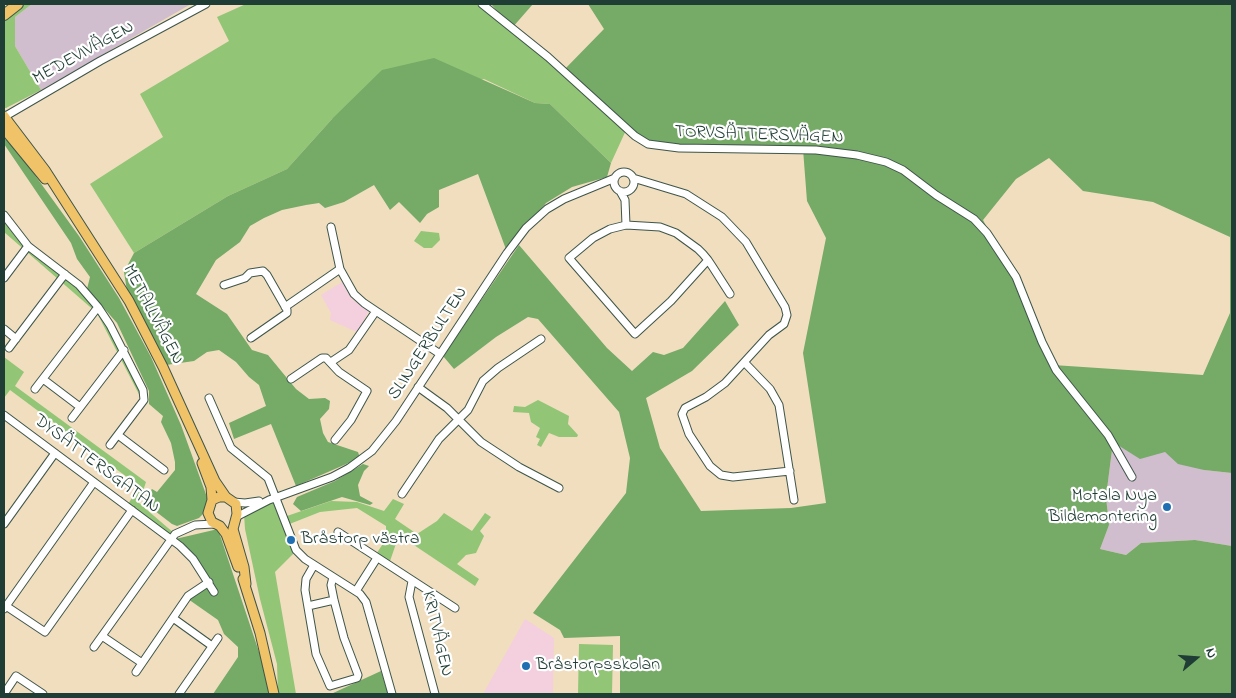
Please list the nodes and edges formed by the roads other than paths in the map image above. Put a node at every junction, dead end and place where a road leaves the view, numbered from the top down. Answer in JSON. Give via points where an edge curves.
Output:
{"nodes":[{"id":1,"x":18,"y":4,"type":"edge"},
{"id":2,"x":206,"y":4,"type":"edge"},
{"id":3,"x":482,"y":4,"type":"edge"},
{"id":4,"x":4,"y":15,"type":"edge"},
{"id":5,"x":4,"y":117,"type":"edge"},
{"id":6,"x":4,"y":129,"type":"edge"},
{"id":7,"x":615,"y":178,"type":"junction"},
{"id":8,"x":633,"y":178,"type":"junction"},
{"id":9,"x":647,"y":184,"type":"junction"},
{"id":10,"x":598,"y":186,"type":"junction"},
{"id":11,"x":618,"y":189,"type":"junction"},
{"id":12,"x":631,"y":189,"type":"junction"},
{"id":13,"x":625,"y":200,"type":"junction"},
{"id":14,"x":66,"y":204,"type":"junction"},
{"id":15,"x":4,"y":215,"type":"edge"},
{"id":16,"x":626,"y":225,"type":"junction"},
{"id":17,"x":331,"y":227,"type":"dead end"},
{"id":18,"x":28,"y":246,"type":"junction"},
{"id":19,"x":708,"y":260,"type":"junction"},
{"id":20,"x":340,"y":269,"type":"junction"},
{"id":21,"x":65,"y":274,"type":"junction"},
{"id":22,"x":4,"y":278,"type":"edge"},
{"id":23,"x":224,"y":286,"type":"dead end"},
{"id":24,"x":730,"y":294,"type":"dead end"},
{"id":25,"x":98,"y":307,"type":"junction"},
{"id":26,"x":285,"y":307,"type":"junction"},
{"id":27,"x":376,"y":311,"type":"junction"},
{"id":28,"x":4,"y":329,"type":"edge"},
{"id":29,"x":16,"y":338,"type":"junction"},
{"id":30,"x":251,"y":338,"type":"dead end"},
{"id":31,"x":541,"y":339,"type":"dead end"},
{"id":32,"x":9,"y":348,"type":"dead end"},
{"id":33,"x":124,"y":350,"type":"junction"},
{"id":34,"x":440,"y":354,"type":"junction"},
{"id":35,"x":332,"y":362,"type":"junction"},
{"id":36,"x":745,"y":363,"type":"junction"},
{"id":37,"x":43,"y":379,"type":"junction"},
{"id":38,"x":291,"y":380,"type":"dead end"},
{"id":39,"x":418,"y":388,"type":"junction"},
{"id":40,"x":35,"y":389,"type":"dead end"},
{"id":41,"x":209,"y":398,"type":"dead end"},
{"id":42,"x":80,"y":407,"type":"junction"},
{"id":43,"x":4,"y":415,"type":"edge"},
{"id":44,"x":72,"y":418,"type":"dead end"},
{"id":45,"x":459,"y":420,"type":"junction"},
{"id":46,"x":118,"y":434,"type":"junction"},
{"id":47,"x":335,"y":440,"type":"dead end"},
{"id":48,"x":110,"y":445,"type":"dead end"},
{"id":49,"x":199,"y":448,"type":"junction"},
{"id":50,"x":55,"y":453,"type":"junction"},
{"id":51,"x":164,"y":470,"type":"dead end"},
{"id":52,"x":790,"y":471,"type":"junction"},
{"id":53,"x":1132,"y":477,"type":"dead end"},
{"id":54,"x":94,"y":482,"type":"junction"},
{"id":55,"x":559,"y":488,"type":"dead end"},
{"id":56,"x":402,"y":494,"type":"dead end"},
{"id":57,"x":272,"y":498,"type":"junction"},
{"id":58,"x":230,"y":499,"type":"junction"},
{"id":59,"x":212,"y":500,"type":"junction"},
{"id":60,"x":794,"y":500,"type":"dead end"},
{"id":61,"x":132,"y":510,"type":"junction"},
{"id":62,"x":208,"y":513,"type":"junction"},
{"id":63,"x":235,"y":519,"type":"junction"},
{"id":64,"x":4,"y":524,"type":"edge"},
{"id":65,"x":195,"y":525,"type":"junction"},
{"id":66,"x":217,"y":525,"type":"junction"},
{"id":67,"x":338,"y":532,"type":"dead end"},
{"id":68,"x":171,"y":540,"type":"junction"},
{"id":69,"x":377,"y":558,"type":"junction"},
{"id":70,"x":314,"y":565,"type":"junction"},
{"id":71,"x":333,"y":577,"type":"junction"},
{"id":72,"x":412,"y":581,"type":"junction"},
{"id":73,"x":209,"y":582,"type":"junction"},
{"id":74,"x":246,"y":584,"type":"junction"},
{"id":75,"x":214,"y":592,"type":"dead end"},
{"id":76,"x":356,"y":592,"type":"junction"},
{"id":77,"x":334,"y":600,"type":"junction"},
{"id":78,"x":308,"y":606,"type":"junction"},
{"id":79,"x":5,"y":607,"type":"edge"},
{"id":80,"x":455,"y":608,"type":"dead end"},
{"id":81,"x":173,"y":618,"type":"junction"},
{"id":82,"x":102,"y":636,"type":"junction"},
{"id":83,"x":218,"y":638,"type":"dead end"},
{"id":84,"x":212,"y":646,"type":"junction"},
{"id":85,"x":94,"y":647,"type":"dead end"},
{"id":86,"x":142,"y":663,"type":"junction"},
{"id":87,"x":136,"y":672,"type":"dead end"},
{"id":88,"x":4,"y":694,"type":"edge"},
{"id":89,"x":43,"y":694,"type":"edge"},
{"id":90,"x":179,"y":694,"type":"edge"},
{"id":91,"x":274,"y":694,"type":"edge"},
{"id":92,"x":392,"y":694,"type":"edge"},
{"id":93,"x":435,"y":694,"type":"edge"}],
"edges":[{"from":1,"to":4,"type":"highway"},
{"from":2,"to":5,"type":"street","name":"MEDEVIVÄGEN"},
{"from":3,"to":53,"type":"street","name":"TORVSÄTTERSVÄGEN","via":[[648,144],[679,148],[816,150],[857,155],[903,170],[974,218],[1016,277],[1056,370],[1108,435]]},
{"from":5,"to":14,"type":"main road","name":"METALLVÄGEN","via":[[29,147]]},
{"from":6,"to":14,"type":"main road","name":"METALLVÄGEN"},
{"from":7,"to":8,"type":"street","via":[[624,172]]},
{"from":7,"to":10,"type":"street","name":"SLINGERBULTEN"},
{"from":7,"to":11,"type":"street"},
{"from":8,"to":9,"type":"street"},
{"from":8,"to":12,"type":"street"},
{"from":9,"to":12,"type":"street"},
{"from":9,"to":36,"type":"street","via":[[686,194],[722,217],[746,242],[782,302],[787,312],[786,322],[769,335]]},
{"from":10,"to":11,"type":"street","name":"SLINGERBULTEN"},
{"from":10,"to":34,"type":"street","name":"SLINGERBULTEN","via":[[564,199],[526,228]]},
{"from":11,"to":12,"type":"street"},
{"from":11,"to":13,"type":"street"},
{"from":12,"to":13,"type":"street"},
{"from":13,"to":16,"type":"street"},
{"from":14,"to":49,"type":"main road","name":"METALLVÄGEN","via":[[128,301]]},
{"from":15,"to":18,"type":"street"},
{"from":16,"to":19,"type":"street","via":[[651,226],[676,233]]},
{"from":16,"to":19,"type":"street","via":[[598,235],[568,258],[635,334],[671,302]]},
{"from":17,"to":20,"type":"street"},
{"from":18,"to":21,"type":"street"},
{"from":18,"to":22,"type":"street"},
{"from":19,"to":24,"type":"street"},
{"from":20,"to":26,"type":"street"},
{"from":20,"to":27,"type":"street","via":[[354,294]]},
{"from":21,"to":25,"type":"street"},
{"from":21,"to":29,"type":"street"},
{"from":23,"to":26,"type":"street","via":[[263,271]]},
{"from":25,"to":33,"type":"street"},
{"from":25,"to":37,"type":"street"},
{"from":26,"to":30,"type":"street","via":[[287,313]]},
{"from":27,"to":34,"type":"street"},
{"from":27,"to":35,"type":"street","via":[[349,350]]},
{"from":28,"to":29,"type":"street"},
{"from":29,"to":32,"type":"street"},
{"from":31,"to":45,"type":"street","via":[[489,375]]},
{"from":33,"to":42,"type":"street"},
{"from":33,"to":46,"type":"street","via":[[145,395]]},
{"from":34,"to":39,"type":"street","name":"SLINGERBULTEN"},
{"from":35,"to":38,"type":"street","via":[[322,358]]},
{"from":35,"to":47,"type":"street","via":[[338,372],[367,390],[351,420]]},
{"from":36,"to":52,"type":"street","via":[[770,389],[779,405]]},
{"from":36,"to":52,"type":"street","via":[[719,388],[684,409],[682,414],[687,430],[710,466],[721,475],[733,477]]},
{"from":37,"to":40,"type":"street"},
{"from":37,"to":42,"type":"street"},
{"from":39,"to":45,"type":"street","via":[[441,402]]},
{"from":39,"to":57,"type":"street","name":"SLINGERBULTEN","via":[[388,433],[357,463],[332,477]]},
{"from":41,"to":57,"type":"street","via":[[231,448],[265,475]]},
{"from":42,"to":44,"type":"street"},
{"from":43,"to":50,"type":"street","name":"DYSÄTTERSGATAN"},
{"from":45,"to":55,"type":"street","via":[[488,447]]},
{"from":45,"to":56,"type":"street","via":[[439,440]]},
{"from":46,"to":48,"type":"street"},
{"from":46,"to":51,"type":"street"},
{"from":49,"to":58,"type":"main road","name":"METALLVÄGEN"},
{"from":49,"to":59,"type":"main road","name":"METALLVÄGEN"},
{"from":50,"to":54,"type":"street","name":"DYSÄTTERSGATAN"},
{"from":50,"to":64,"type":"street"},
{"from":52,"to":60,"type":"street"},
{"from":54,"to":61,"type":"street","name":"DYSÄTTERSGATAN"},
{"from":54,"to":79,"type":"street"},
{"from":57,"to":58,"type":"street","name":"SLINGERBULTEN","via":[[245,504]]},
{"from":57,"to":63,"type":"street","name":"SLINGERBULTEN"},
{"from":57,"to":70,"type":"street","via":[[296,550]]},
{"from":58,"to":59,"type":"main road","via":[[219,497]]},
{"from":58,"to":63,"type":"main road","name":"METALLVÄGEN","via":[[237,511]]},
{"from":59,"to":62,"type":"main road"},
{"from":61,"to":68,"type":"street","name":"DYSÄTTERSGATAN"},
{"from":61,"to":79,"type":"street","via":[[45,632]]},
{"from":62,"to":65,"type":"street"},
{"from":62,"to":66,"type":"main road","name":"METALLVÄGEN"},
{"from":63,"to":66,"type":"main road","via":[[229,525]]},
{"from":63,"to":74,"type":"main road","name":"METALLVÄGEN","via":[[233,534]]},
{"from":65,"to":66,"type":"street"},
{"from":65,"to":68,"type":"street","via":[[177,533]]},
{"from":66,"to":74,"type":"main road","name":"METALLVÄGEN","via":[[228,538]]},
{"from":67,"to":69,"type":"street","name":"KRITVÄGEN"},
{"from":68,"to":73,"type":"street","name":"DYSÄTTERSGATAN","via":[[193,559]]},
{"from":68,"to":82,"type":"street"},
{"from":69,"to":72,"type":"street","name":"KRITVÄGEN"},
{"from":69,"to":76,"type":"street"},
{"from":70,"to":71,"type":"street"},
{"from":70,"to":78,"type":"street","via":[[305,584]]},
{"from":71,"to":76,"type":"street"},
{"from":71,"to":77,"type":"street"},
{"from":72,"to":80,"type":"street","name":"KRITVÄGEN"},
{"from":72,"to":93,"type":"street","name":"KRITVÄGEN","via":[[409,597]]},
{"from":73,"to":75,"type":"street","name":"DYSÄTTERSGATAN"},
{"from":73,"to":81,"type":"street","via":[[188,596]]},
{"from":74,"to":91,"type":"main road","name":"METALLVÄGEN"},
{"from":76,"to":92,"type":"street","via":[[369,608]]},
{"from":77,"to":78,"type":"street"},
{"from":77,"to":78,"type":"street","via":[[358,675],[330,686],[316,654]]},
{"from":81,"to":84,"type":"street"},
{"from":81,"to":86,"type":"street"},
{"from":82,"to":85,"type":"street"},
{"from":82,"to":86,"type":"street"},
{"from":83,"to":84,"type":"street"},
{"from":84,"to":90,"type":"street"},
{"from":86,"to":87,"type":"street"},
{"from":88,"to":89,"type":"street","via":[[16,676]]}]}
